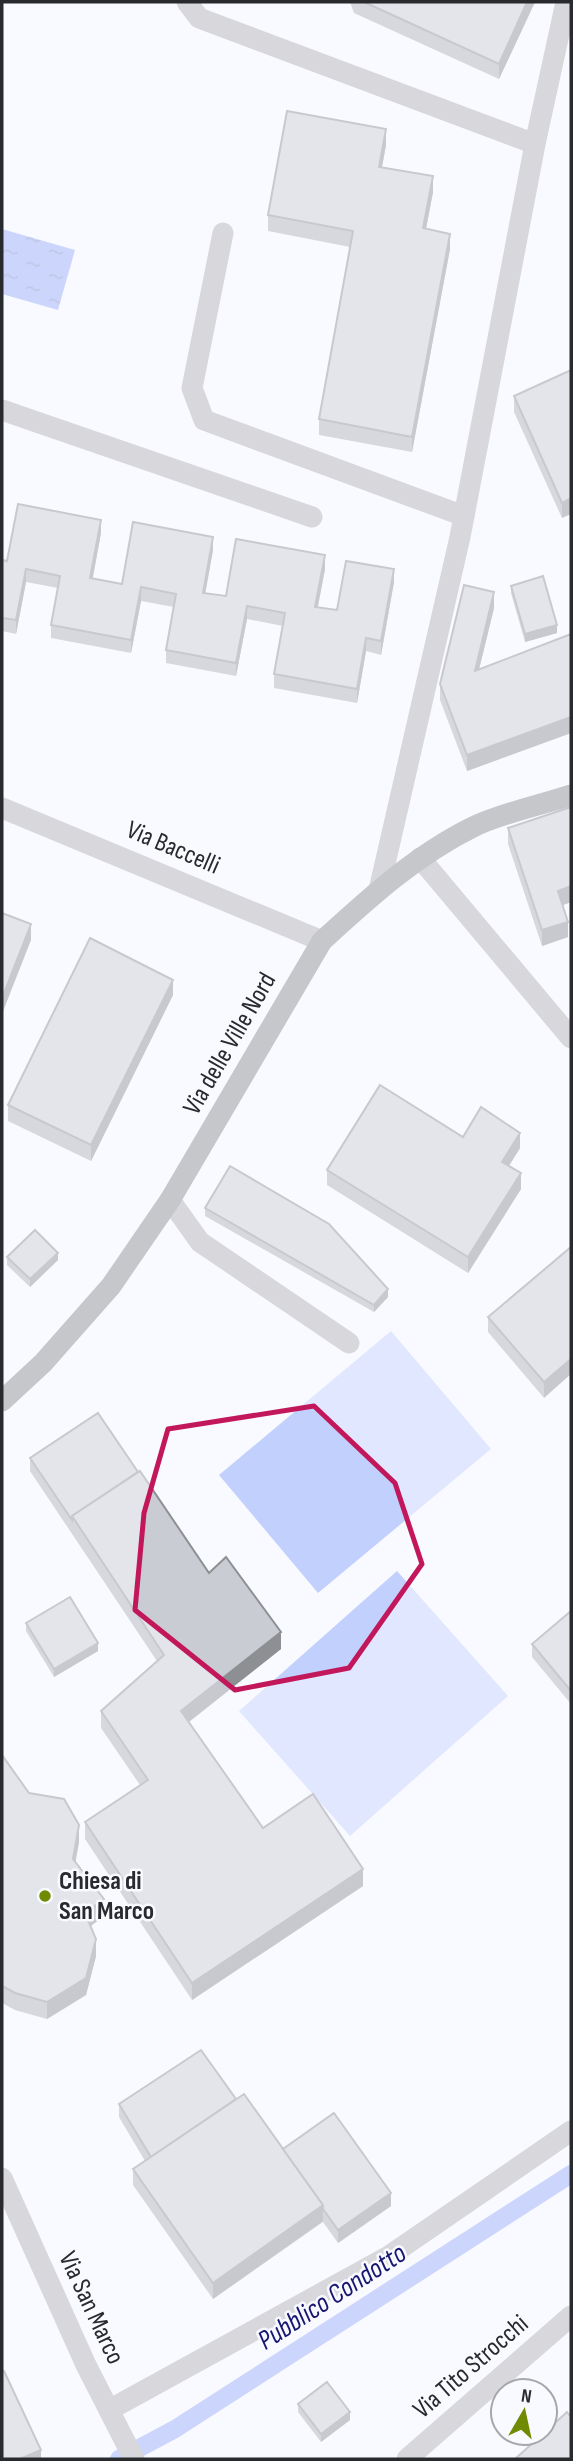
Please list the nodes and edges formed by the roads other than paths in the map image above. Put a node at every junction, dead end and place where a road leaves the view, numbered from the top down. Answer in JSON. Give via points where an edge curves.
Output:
{"nodes":[{"id":1,"x":187,"y":2,"type":"edge"},
{"id":2,"x":566,"y":2,"type":"edge"},
{"id":3,"x":535,"y":144,"type":"junction"},
{"id":4,"x":223,"y":233,"type":"dead end"},
{"id":5,"x":2,"y":410,"type":"edge"},
{"id":6,"x":464,"y":516,"type":"junction"},
{"id":7,"x":312,"y":517,"type":"dead end"},
{"id":8,"x":571,"y":795,"type":"edge"},
{"id":9,"x":2,"y":808,"type":"edge"},
{"id":10,"x":420,"y":858,"type":"junction"},
{"id":11,"x":379,"y":890,"type":"junction"},
{"id":12,"x":322,"y":941,"type":"junction"},
{"id":13,"x":571,"y":1038,"type":"edge"},
{"id":14,"x":170,"y":1200,"type":"junction"},
{"id":15,"x":349,"y":1343,"type":"dead end"},
{"id":16,"x":2,"y":1401,"type":"edge"},
{"id":17,"x":571,"y":2131,"type":"edge"},
{"id":18,"x":2,"y":2178,"type":"edge"},
{"id":19,"x":571,"y":2316,"type":"edge"},
{"id":20,"x":113,"y":2420,"type":"junction"},
{"id":21,"x":134,"y":2459,"type":"edge"},
{"id":22,"x":407,"y":2459,"type":"edge"}],
"edges":[{"from":1,"to":3,"type":"street","via":[[200,18]]},
{"from":2,"to":3,"type":"street"},
{"from":3,"to":6,"type":"street"},
{"from":4,"to":6,"type":"street","via":[[192,388],[204,421]]},
{"from":5,"to":7,"type":"street"},
{"from":6,"to":11,"type":"street"},
{"from":8,"to":10,"type":"street","name":"Via delle Ville Nord","via":[[475,826]]},
{"from":9,"to":12,"type":"street","name":"Via Baccelli"},
{"from":10,"to":11,"type":"street","name":"Via delle Ville Nord"},
{"from":10,"to":13,"type":"street"},
{"from":11,"to":12,"type":"street","name":"Via delle Ville Nord"},
{"from":12,"to":14,"type":"street","name":"Via delle Ville Nord"},
{"from":14,"to":15,"type":"street","via":[[200,1242]]},
{"from":14,"to":16,"type":"street","name":"Via delle Ville Nord","via":[[111,1286],[43,1363]]},
{"from":17,"to":20,"type":"street","via":[[389,2256]]},
{"from":18,"to":20,"type":"street","name":"Via San Marco"},
{"from":19,"to":22,"type":"street","name":"Via Tito Strocchi"},
{"from":20,"to":21,"type":"street","name":"Via San Marco"}]}
